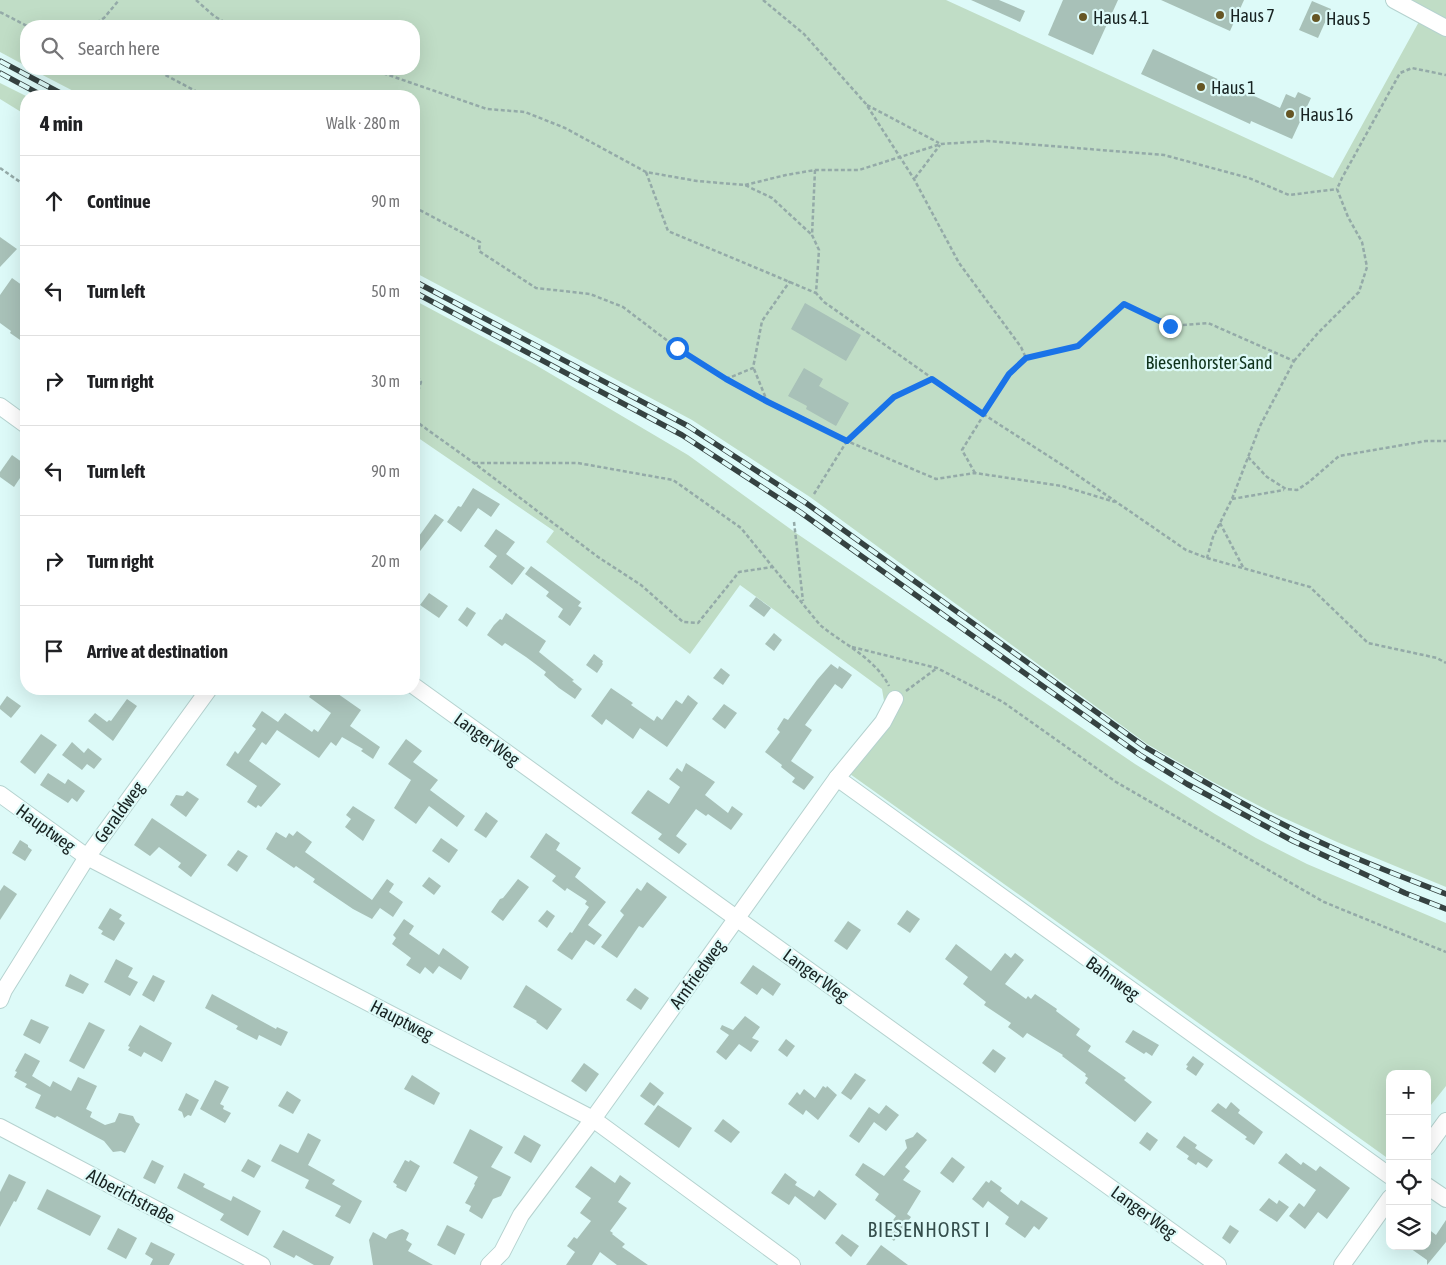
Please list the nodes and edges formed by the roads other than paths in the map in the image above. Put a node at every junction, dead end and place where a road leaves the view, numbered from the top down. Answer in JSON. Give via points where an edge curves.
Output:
{"nodes":[{"id":1,"x":1394,"y":0,"type":"edge"},
{"id":2,"x":1446,"y":28,"type":"edge"},
{"id":3,"x":0,"y":406,"type":"edge"},
{"id":4,"x":20,"y":421,"type":"edge"},
{"id":5,"x":420,"y":690,"type":"edge"},
{"id":6,"x":205,"y":695,"type":"edge"},
{"id":7,"x":895,"y":699,"type":"road end"},
{"id":8,"x":838,"y":778,"type":"junction"},
{"id":9,"x":0,"y":794,"type":"edge"},
{"id":10,"x":87,"y":857,"type":"junction"},
{"id":11,"x":737,"y":918,"type":"junction"},
{"id":12,"x":2,"y":995,"type":"edge"},
{"id":13,"x":593,"y":1119,"type":"junction"},
{"id":14,"x":1446,"y":1121,"type":"edge"},
{"id":15,"x":0,"y":1127,"type":"edge"},
{"id":16,"x":1431,"y":1142,"type":"edge"},
{"id":17,"x":1386,"y":1173,"type":"edge"},
{"id":18,"x":1431,"y":1189,"type":"edge"},
{"id":19,"x":1446,"y":1199,"type":"edge"},
{"id":20,"x":1386,"y":1204,"type":"edge"},
{"id":21,"x":262,"y":1265,"type":"edge"},
{"id":22,"x":489,"y":1265,"type":"edge"},
{"id":23,"x":792,"y":1265,"type":"edge"},
{"id":24,"x":1218,"y":1265,"type":"edge"},
{"id":25,"x":1342,"y":1265,"type":"edge"}],
"edges":[{"from":1,"to":2,"type":"street"},
{"from":3,"to":4,"type":"street"},
{"from":5,"to":11,"type":"street","name":"Langer Weg"},
{"from":6,"to":10,"type":"street","name":"Geraldweg"},
{"from":7,"to":8,"type":"street","name":"Arnfriedweg","via":[[883,722]]},
{"from":8,"to":11,"type":"street","name":"Arnfriedweg"},
{"from":8,"to":17,"type":"street","name":"Bahnweg"},
{"from":9,"to":10,"type":"street","name":"Hauptweg"},
{"from":10,"to":12,"type":"street","name":"Geraldweg"},
{"from":10,"to":13,"type":"street","name":"Hauptweg"},
{"from":11,"to":13,"type":"street","name":"Arnfriedweg"},
{"from":11,"to":24,"type":"street","name":"Langer Weg"},
{"from":13,"to":22,"type":"street","name":"Arnfriedweg","via":[[521,1215],[502,1252]]},
{"from":13,"to":23,"type":"street","name":"Hauptweg"},
{"from":14,"to":16,"type":"street"},
{"from":15,"to":21,"type":"street","name":"Alberichstraße"},
{"from":18,"to":19,"type":"street"},
{"from":20,"to":25,"type":"street"}]}
